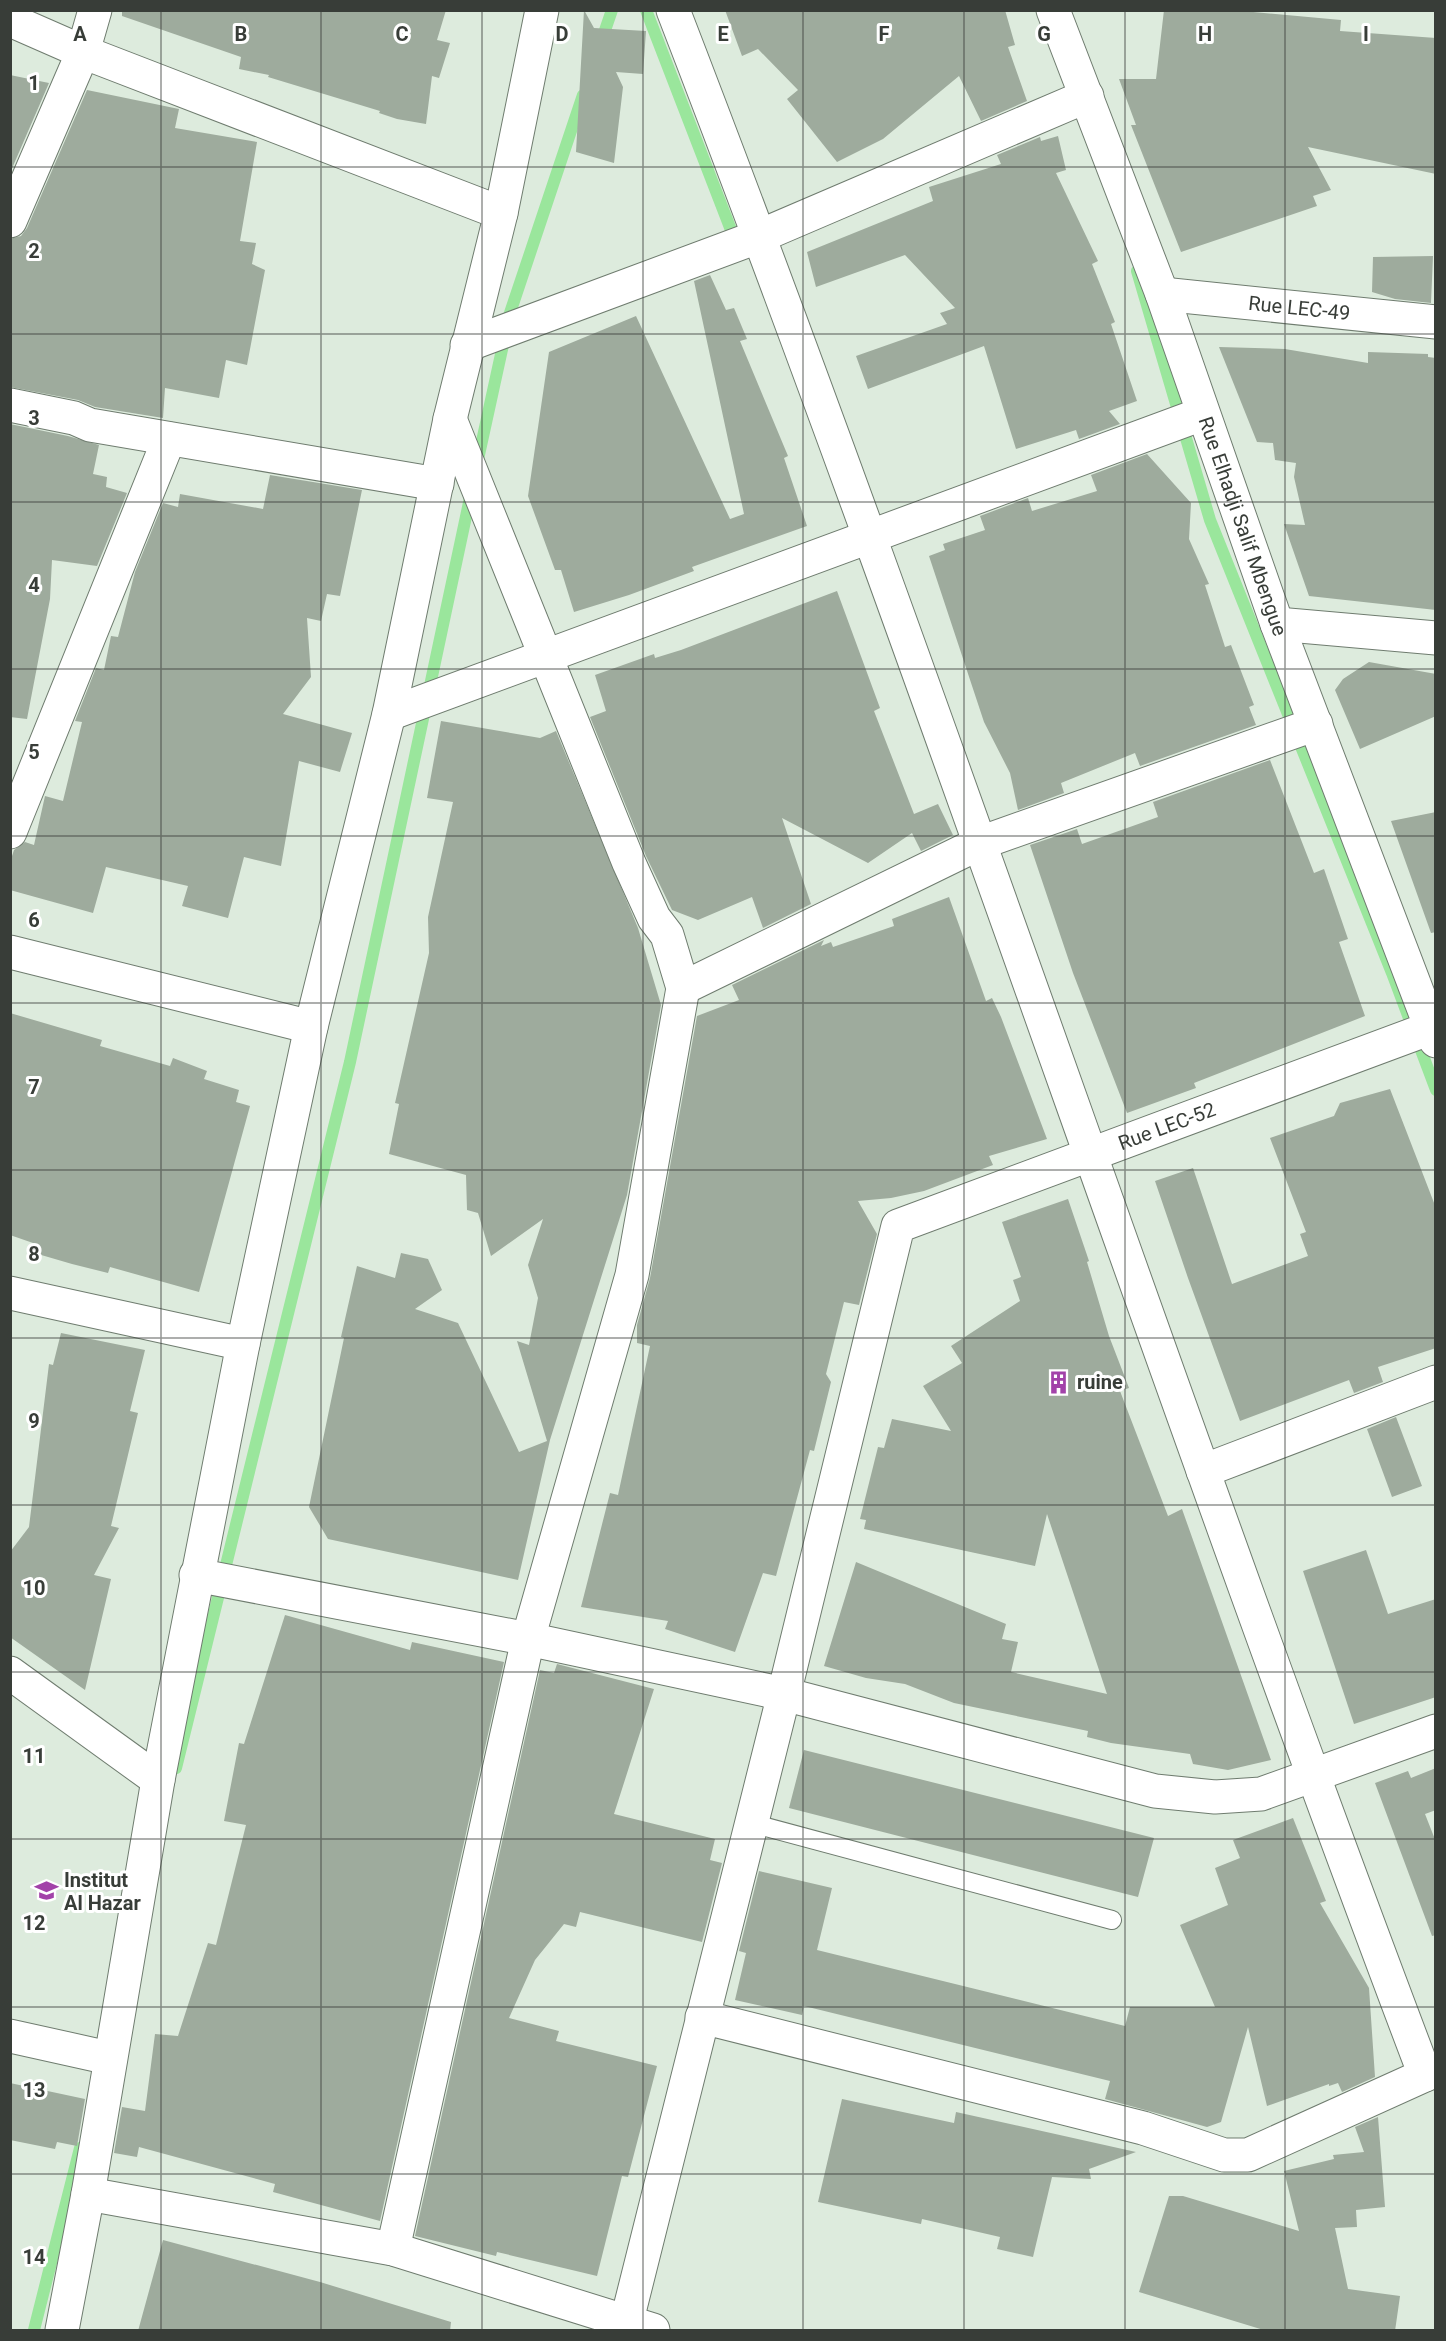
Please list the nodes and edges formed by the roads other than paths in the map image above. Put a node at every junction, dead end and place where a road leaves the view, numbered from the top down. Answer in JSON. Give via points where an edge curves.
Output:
{"nodes":[{"id":1,"x":95,"y":10,"type":"edge"},
{"id":2,"x":542,"y":10,"type":"edge"},
{"id":3,"x":673,"y":10,"type":"edge"},
{"id":4,"x":1053,"y":10,"type":"edge"},
{"id":5,"x":10,"y":20,"type":"edge"},
{"id":6,"x":83,"y":52,"type":"junction"},
{"id":7,"x":1087,"y":96,"type":"junction"},
{"id":8,"x":501,"y":213,"type":"junction"},
{"id":9,"x":10,"y":221,"type":"edge"},
{"id":10,"x":760,"y":236,"type":"junction"},
{"id":11,"x":1162,"y":294,"type":"junction"},
{"id":12,"x":1436,"y":322,"type":"edge"},
{"id":13,"x":467,"y":345,"type":"junction"},
{"id":14,"x":10,"y":405,"type":"edge"},
{"id":15,"x":1202,"y":414,"type":"junction"},
{"id":16,"x":450,"y":419,"type":"junction"},
{"id":17,"x":169,"y":439,"type":"junction"},
{"id":18,"x":437,"y":484,"type":"junction"},
{"id":19,"x":870,"y":537,"type":"junction"},
{"id":20,"x":1277,"y":624,"type":"junction"},
{"id":21,"x":1436,"y":639,"type":"edge"},
{"id":22,"x":547,"y":656,"type":"junction"},
{"id":23,"x":389,"y":714,"type":"junction"},
{"id":24,"x":1316,"y":724,"type":"junction"},
{"id":25,"x":10,"y":832,"type":"edge"},
{"id":26,"x":980,"y":843,"type":"junction"},
{"id":27,"x":10,"y":952,"type":"edge"},
{"id":28,"x":683,"y":988,"type":"junction"},
{"id":29,"x":310,"y":1027,"type":"junction"},
{"id":30,"x":1434,"y":1032,"type":"edge"},
{"id":31,"x":1092,"y":1154,"type":"junction"},
{"id":32,"x":10,"y":1293,"type":"edge"},
{"id":33,"x":243,"y":1344,"type":"junction"},
{"id":34,"x":1436,"y":1382,"type":"edge"},
{"id":35,"x":1203,"y":1471,"type":"junction"},
{"id":36,"x":196,"y":1575,"type":"junction"},
{"id":37,"x":528,"y":1639,"type":"junction"},
{"id":38,"x":10,"y":1673,"type":"edge"},
{"id":39,"x":784,"y":1694,"type":"junction"},
{"id":40,"x":1436,"y":1731,"type":"edge"},
{"id":41,"x":1311,"y":1774,"type":"junction"},
{"id":42,"x":158,"y":1780,"type":"junction"},
{"id":43,"x":751,"y":1823,"type":"junction"},
{"id":44,"x":1112,"y":1920,"type":"dead end"},
{"id":45,"x":702,"y":2017,"type":"junction"},
{"id":46,"x":10,"y":2036,"type":"edge"},
{"id":47,"x":109,"y":2058,"type":"junction"},
{"id":48,"x":1430,"y":2072,"type":"edge"},
{"id":49,"x":88,"y":2194,"type":"junction"},
{"id":50,"x":393,"y":2248,"type":"junction"},
{"id":51,"x":640,"y":2327,"type":"edge"},
{"id":52,"x":62,"y":2331,"type":"edge"}],
"edges":[{"from":1,"to":6,"type":"street"},
{"from":2,"to":8,"type":"street"},
{"from":3,"to":10,"type":"street"},
{"from":4,"to":7,"type":"street","name":"Rue Elhadji Salif Mbengue"},
{"from":5,"to":6,"type":"street"},
{"from":6,"to":8,"type":"street"},
{"from":6,"to":9,"type":"street"},
{"from":7,"to":10,"type":"street"},
{"from":7,"to":11,"type":"street","name":"Rue Elhadji Salif Mbengue"},
{"from":8,"to":13,"type":"street"},
{"from":10,"to":13,"type":"street"},
{"from":10,"to":19,"type":"street"},
{"from":11,"to":12,"type":"street","name":"Rue LEC-49"},
{"from":11,"to":15,"type":"street","name":"Rue Elhadji Salif Mbengue"},
{"from":13,"to":16,"type":"street"},
{"from":14,"to":17,"type":"street"},
{"from":15,"to":19,"type":"street"},
{"from":15,"to":20,"type":"street","name":"Rue Elhadji Salif Mbengue"},
{"from":16,"to":18,"type":"street"},
{"from":16,"to":22,"type":"street"},
{"from":17,"to":18,"type":"street"},
{"from":17,"to":25,"type":"street"},
{"from":18,"to":23,"type":"street"},
{"from":19,"to":22,"type":"street"},
{"from":19,"to":26,"type":"street"},
{"from":20,"to":21,"type":"street"},
{"from":20,"to":24,"type":"street","name":"Rue Elhadji Salif Mbengue"},
{"from":22,"to":23,"type":"street"},
{"from":22,"to":28,"type":"street","via":[[629,863],[654,918],[667,935]]},
{"from":23,"to":29,"type":"street"},
{"from":24,"to":26,"type":"street"},
{"from":24,"to":30,"type":"street","name":"Rue Elhadji Salif Mbengue"},
{"from":26,"to":28,"type":"street"},
{"from":26,"to":31,"type":"street"},
{"from":27,"to":29,"type":"street"},
{"from":28,"to":37,"type":"street","via":[[632,1275]]},
{"from":29,"to":33,"type":"street"},
{"from":30,"to":31,"type":"street","name":"Rue LEC-52"},
{"from":31,"to":35,"type":"street"},
{"from":31,"to":39,"type":"street","name":"Rue LEC-52","via":[[898,1226]]},
{"from":32,"to":33,"type":"street"},
{"from":33,"to":36,"type":"street"},
{"from":34,"to":35,"type":"street"},
{"from":35,"to":41,"type":"street"},
{"from":36,"to":37,"type":"street"},
{"from":36,"to":42,"type":"street"},
{"from":37,"to":39,"type":"street"},
{"from":37,"to":50,"type":"street"},
{"from":38,"to":42,"type":"street"},
{"from":39,"to":41,"type":"street","via":[[1155,1791],[1215,1797],[1261,1794]]},
{"from":39,"to":43,"type":"street"},
{"from":40,"to":41,"type":"street"},
{"from":41,"to":48,"type":"street"},
{"from":42,"to":47,"type":"street"},
{"from":43,"to":44,"type":"lane"},
{"from":43,"to":45,"type":"street"},
{"from":45,"to":48,"type":"street","via":[[1143,2128],[1224,2156],[1248,2154]]},
{"from":45,"to":51,"type":"street"},
{"from":46,"to":47,"type":"street"},
{"from":47,"to":49,"type":"street"},
{"from":49,"to":50,"type":"street"},
{"from":49,"to":52,"type":"street"},
{"from":50,"to":51,"type":"street"}]}
